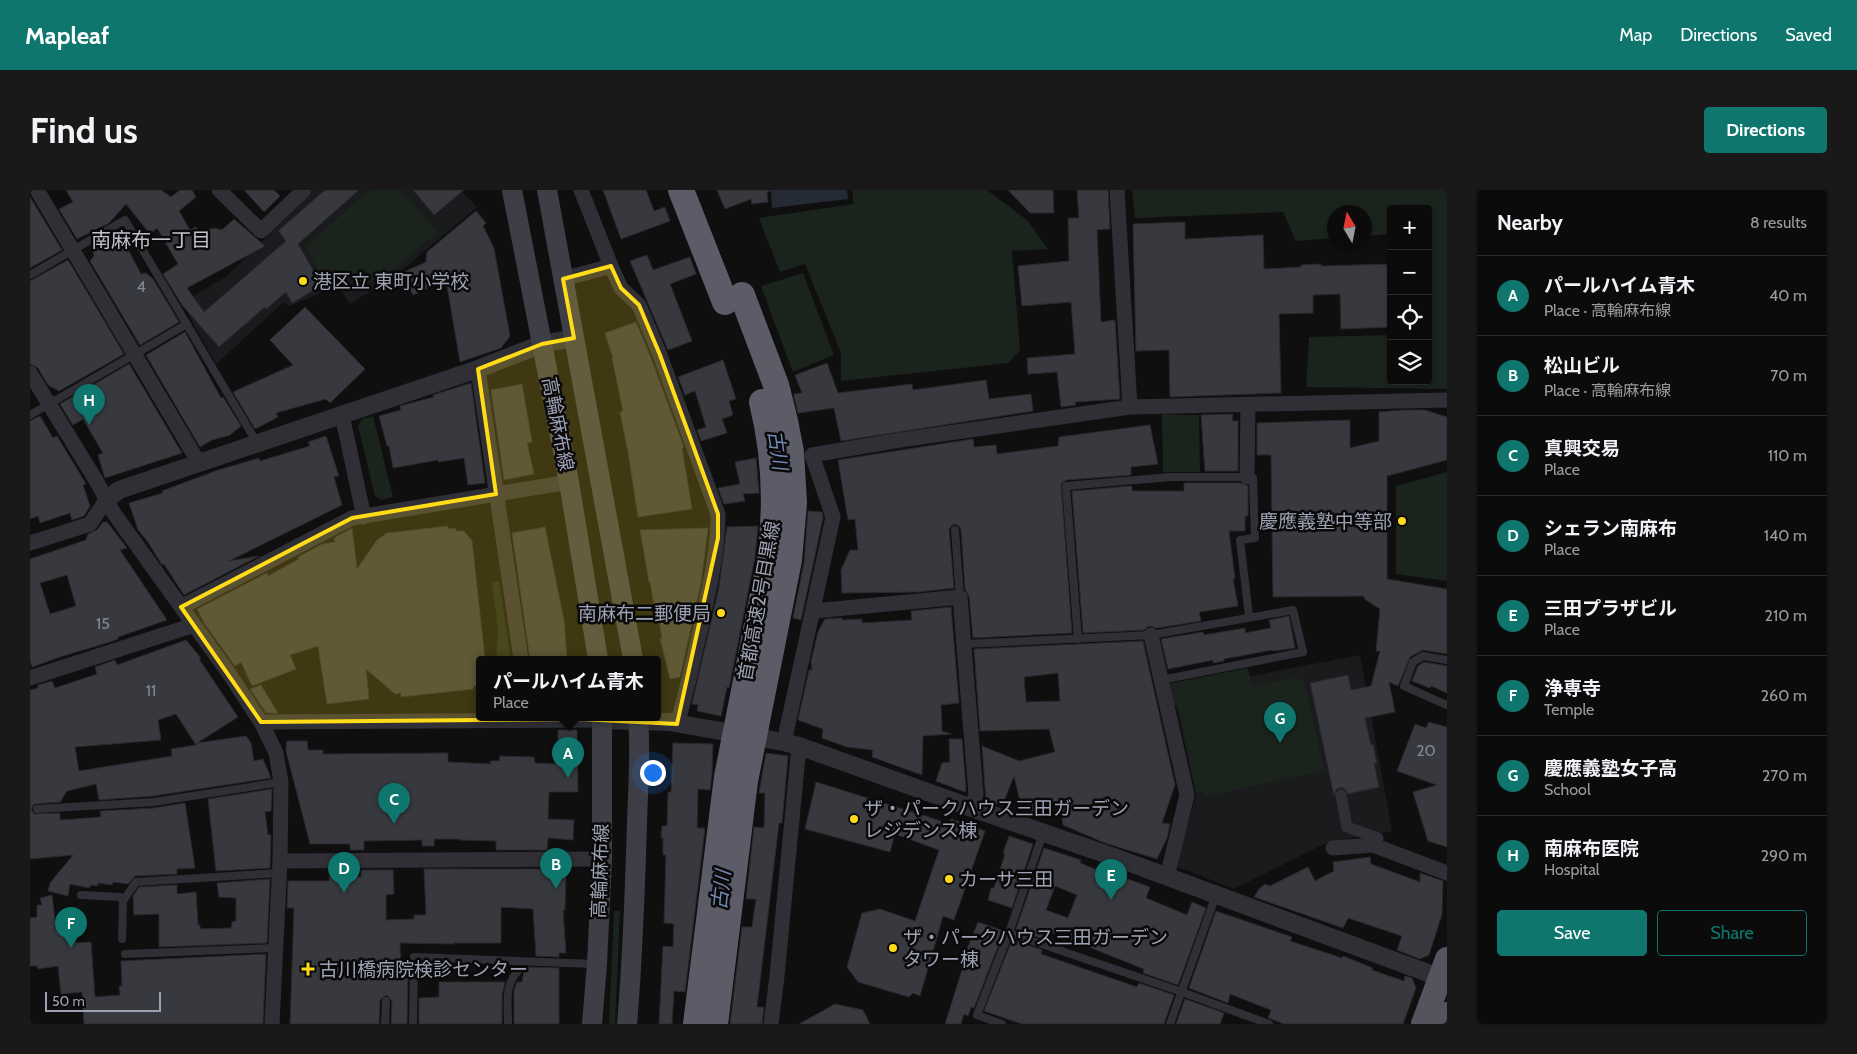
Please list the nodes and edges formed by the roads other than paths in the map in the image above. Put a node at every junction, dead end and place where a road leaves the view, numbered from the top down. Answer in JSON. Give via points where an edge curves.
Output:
{"nodes":[{"id":1,"x":37,"y":190,"type":"edge"},
{"id":2,"x":219,"y":190,"type":"edge"},
{"id":3,"x":304,"y":190,"type":"edge"},
{"id":4,"x":512,"y":190,"type":"edge"},
{"id":5,"x":548,"y":190,"type":"edge"},
{"id":6,"x":581,"y":190,"type":"edge"},
{"id":7,"x":681,"y":190,"type":"edge"},
{"id":8,"x":700,"y":190,"type":"edge"},
{"id":9,"x":1117,"y":190,"type":"edge"},
{"id":10,"x":72,"y":250,"type":"junction"},
{"id":11,"x":611,"y":266,"type":"junction"},
{"id":12,"x":30,"y":275,"type":"edge"},
{"id":13,"x":563,"y":280,"type":"junction"},
{"id":14,"x":187,"y":324,"type":"junction"},
{"id":15,"x":574,"y":338,"type":"junction"},
{"id":16,"x":542,"y":344,"type":"junction"},
{"id":17,"x":135,"y":355,"type":"junction"},
{"id":18,"x":478,"y":369,"type":"junction"},
{"id":19,"x":30,"y":373,"type":"edge"},
{"id":20,"x":1447,"y":400,"type":"edge"},
{"id":21,"x":48,"y":404,"type":"junction"},
{"id":22,"x":1248,"y":405,"type":"junction"},
{"id":23,"x":1130,"y":407,"type":"junction"},
{"id":24,"x":30,"y":415,"type":"edge"},
{"id":25,"x":342,"y":415,"type":"junction"},
{"id":26,"x":257,"y":443,"type":"junction"},
{"id":27,"x":199,"y":462,"type":"junction"},
{"id":28,"x":1247,"y":477,"type":"junction"},
{"id":29,"x":569,"y":482,"type":"junction"},
{"id":30,"x":496,"y":494,"type":"junction"},
{"id":31,"x":106,"y":500,"type":"junction"},
{"id":32,"x":364,"y":516,"type":"junction"},
{"id":33,"x":955,"y":530,"type":"dead end"},
{"id":34,"x":30,"y":543,"type":"edge"},
{"id":35,"x":960,"y":597,"type":"junction"},
{"id":36,"x":181,"y":607,"type":"junction"},
{"id":37,"x":814,"y":611,"type":"junction"},
{"id":38,"x":1249,"y":616,"type":"junction"},
{"id":39,"x":194,"y":625,"type":"junction"},
{"id":40,"x":1151,"y":635,"type":"junction"},
{"id":41,"x":1078,"y":639,"type":"junction"},
{"id":42,"x":964,"y":644,"type":"junction"},
{"id":43,"x":521,"y":656,"type":"edge"},
{"id":44,"x":598,"y":656,"type":"edge"},
{"id":45,"x":633,"y":656,"type":"edge"},
{"id":46,"x":1447,"y":660,"type":"edge"},
{"id":47,"x":30,"y":678,"type":"edge"},
{"id":48,"x":1161,"y":680,"type":"junction"},
{"id":49,"x":1447,"y":705,"type":"edge"},
{"id":50,"x":476,"y":719,"type":"edge"},
{"id":51,"x":602,"y":721,"type":"edge"},
{"id":52,"x":638,"y":721,"type":"edge"},
{"id":53,"x":654,"y":721,"type":"edge"},
{"id":54,"x":261,"y":722,"type":"junction"},
{"id":55,"x":677,"y":724,"type":"junction"},
{"id":56,"x":792,"y":744,"type":"junction"},
{"id":57,"x":281,"y":782,"type":"junction"},
{"id":58,"x":1341,"y":795,"type":"dead end"},
{"id":59,"x":972,"y":808,"type":"junction"},
{"id":60,"x":37,"y":809,"type":"dead end"},
{"id":61,"x":1043,"y":832,"type":"junction"},
{"id":62,"x":1378,"y":838,"type":"dead end"},
{"id":63,"x":1332,"y":848,"type":"dead end"},
{"id":64,"x":602,"y":859,"type":"junction"},
{"id":65,"x":279,"y":867,"type":"junction"},
{"id":66,"x":1447,"y":873,"type":"edge"},
{"id":67,"x":1167,"y":877,"type":"junction"},
{"id":68,"x":81,"y":895,"type":"dead end"},
{"id":69,"x":1216,"y":895,"type":"junction"},
{"id":70,"x":123,"y":901,"type":"junction"},
{"id":71,"x":1009,"y":933,"type":"junction"},
{"id":72,"x":122,"y":939,"type":"dead end"},
{"id":73,"x":275,"y":948,"type":"junction"},
{"id":74,"x":124,"y":954,"type":"dead end"},
{"id":75,"x":597,"y":964,"type":"junction"},
{"id":76,"x":518,"y":971,"type":"dead end"},
{"id":77,"x":1445,"y":972,"type":"edge"},
{"id":78,"x":1182,"y":992,"type":"junction"},
{"id":79,"x":386,"y":1001,"type":"dead end"},
{"id":80,"x":1447,"y":1014,"type":"edge"},
{"id":81,"x":272,"y":1024,"type":"edge"},
{"id":82,"x":385,"y":1024,"type":"edge"},
{"id":83,"x":413,"y":1024,"type":"edge"},
{"id":84,"x":508,"y":1024,"type":"edge"},
{"id":85,"x":592,"y":1024,"type":"edge"},
{"id":86,"x":628,"y":1024,"type":"edge"},
{"id":87,"x":696,"y":1024,"type":"edge"},
{"id":88,"x":715,"y":1024,"type":"edge"},
{"id":89,"x":771,"y":1024,"type":"edge"},
{"id":90,"x":1002,"y":1024,"type":"edge"},
{"id":91,"x":1170,"y":1024,"type":"edge"},
{"id":92,"x":1269,"y":1024,"type":"edge"},
{"id":93,"x":1424,"y":1024,"type":"edge"},
{"id":94,"x":1443,"y":1024,"type":"edge"}],
"edges":[{"from":1,"to":10,"type":"street"},
{"from":2,"to":3,"type":"street","via":[[261,232]]},
{"from":4,"to":16,"type":"main road","name":"高輪麻布線"},
{"from":5,"to":13,"type":"main road","name":"高輪麻布線"},
{"from":6,"to":11,"type":"street"},
{"from":7,"to":87,"type":"highway","name":"首都高速2号目黒線","bridge":true,"via":[[760,392],[772,453],[775,494],[770,558],[727,777]]},
{"from":8,"to":88,"type":"highway","name":"首都高速2号目黒線","bridge":true,"via":[[776,385],[791,452],[794,494],[789,560],[745,781]]},
{"from":9,"to":23,"type":"street"},
{"from":10,"to":12,"type":"lane"},
{"from":10,"to":14,"type":"lane","via":[[125,220]]},
{"from":10,"to":17,"type":"street"},
{"from":11,"to":13,"type":"street"},
{"from":11,"to":55,"type":"street","via":[[621,288],[639,305],[718,514],[715,561]]},
{"from":13,"to":15,"type":"main road","name":"高輪麻布線"},
{"from":14,"to":17,"type":"lane"},
{"from":14,"to":26,"type":"lane"},
{"from":15,"to":16,"type":"street"},
{"from":15,"to":45,"type":"main road","name":"高輪麻布線"},
{"from":16,"to":18,"type":"street"},
{"from":16,"to":29,"type":"main road","name":"高輪麻布線"},
{"from":17,"to":21,"type":"lane"},
{"from":17,"to":27,"type":"street"},
{"from":18,"to":25,"type":"street"},
{"from":18,"to":30,"type":"street"},
{"from":19,"to":21,"type":"street"},
{"from":20,"to":22,"type":"street"},
{"from":21,"to":24,"type":"lane"},
{"from":21,"to":31,"type":"street"},
{"from":22,"to":23,"type":"street"},
{"from":22,"to":28,"type":"street"},
{"from":23,"to":37,"type":"street","via":[[812,456],[833,517]]},
{"from":25,"to":26,"type":"street"},
{"from":25,"to":32,"type":"street"},
{"from":26,"to":27,"type":"street"},
{"from":27,"to":31,"type":"street","via":[[119,490]]},
{"from":28,"to":38,"type":"lane","via":[[1253,478],[1255,538],[1240,540]]},
{"from":28,"to":41,"type":"lane","via":[[1170,477],[1066,486]]},
{"from":29,"to":30,"type":"street"},
{"from":29,"to":44,"type":"main road","name":"高輪麻布線"},
{"from":30,"to":32,"type":"street"},
{"from":30,"to":43,"type":"street"},
{"from":31,"to":34,"type":"street","via":[[90,524]]},
{"from":31,"to":36,"type":"street"},
{"from":32,"to":36,"type":"street","via":[[352,518]]},
{"from":33,"to":35,"type":"lane"},
{"from":35,"to":37,"type":"street"},
{"from":35,"to":42,"type":"street"},
{"from":36,"to":39,"type":"street"},
{"from":37,"to":56,"type":"street"},
{"from":38,"to":40,"type":"lane"},
{"from":38,"to":48,"type":"lane","via":[[1292,610],[1303,652]]},
{"from":39,"to":47,"type":"street"},
{"from":39,"to":54,"type":"street"},
{"from":40,"to":41,"type":"lane"},
{"from":40,"to":48,"type":"street"},
{"from":41,"to":42,"type":"lane"},
{"from":42,"to":59,"type":"street","via":[[976,794]]},
{"from":46,"to":49,"type":"lane","via":[[1423,656],[1413,662],[1404,686]]},
{"from":48,"to":67,"type":"street","via":[[1187,795]]},
{"from":50,"to":54,"type":"street"},
{"from":51,"to":64,"type":"main road","name":"高輪麻布線"},
{"from":52,"to":86,"type":"main road","name":"高輪麻布線"},
{"from":53,"to":55,"type":"street"},
{"from":54,"to":57,"type":"street","via":[[276,753]]},
{"from":55,"to":56,"type":"street","bridge":true},
{"from":56,"to":59,"type":"street"},
{"from":56,"to":89,"type":"street","via":[[778,976]]},
{"from":57,"to":60,"type":"lane","via":[[154,802]]},
{"from":57,"to":65,"type":"street"},
{"from":58,"to":62,"type":"street","via":[[1347,827]]},
{"from":59,"to":61,"type":"street"},
{"from":61,"to":67,"type":"street"},
{"from":61,"to":71,"type":"lane"},
{"from":63,"to":66,"type":"street","via":[[1373,845]]},
{"from":64,"to":65,"type":"street"},
{"from":64,"to":75,"type":"main road","name":"高輪麻布線"},
{"from":65,"to":70,"type":"lane","via":[[136,882]]},
{"from":65,"to":73,"type":"street"},
{"from":67,"to":69,"type":"street"},
{"from":68,"to":70,"type":"lane","via":[[120,897]]},
{"from":69,"to":77,"type":"street"},
{"from":69,"to":78,"type":"lane"},
{"from":70,"to":72,"type":"lane"},
{"from":71,"to":78,"type":"lane"},
{"from":71,"to":90,"type":"lane","via":[[977,1015]]},
{"from":73,"to":74,"type":"lane"},
{"from":73,"to":81,"type":"street"},
{"from":75,"to":83,"type":"lane","via":[[414,957]]},
{"from":75,"to":85,"type":"main road","name":"高輪麻布線"},
{"from":76,"to":84,"type":"lane","via":[[511,978],[508,990]]},
{"from":77,"to":93,"type":"highway"},
{"from":78,"to":91,"type":"lane"},
{"from":78,"to":92,"type":"lane"},
{"from":79,"to":82,"type":"lane"},
{"from":80,"to":94,"type":"highway"}]}
